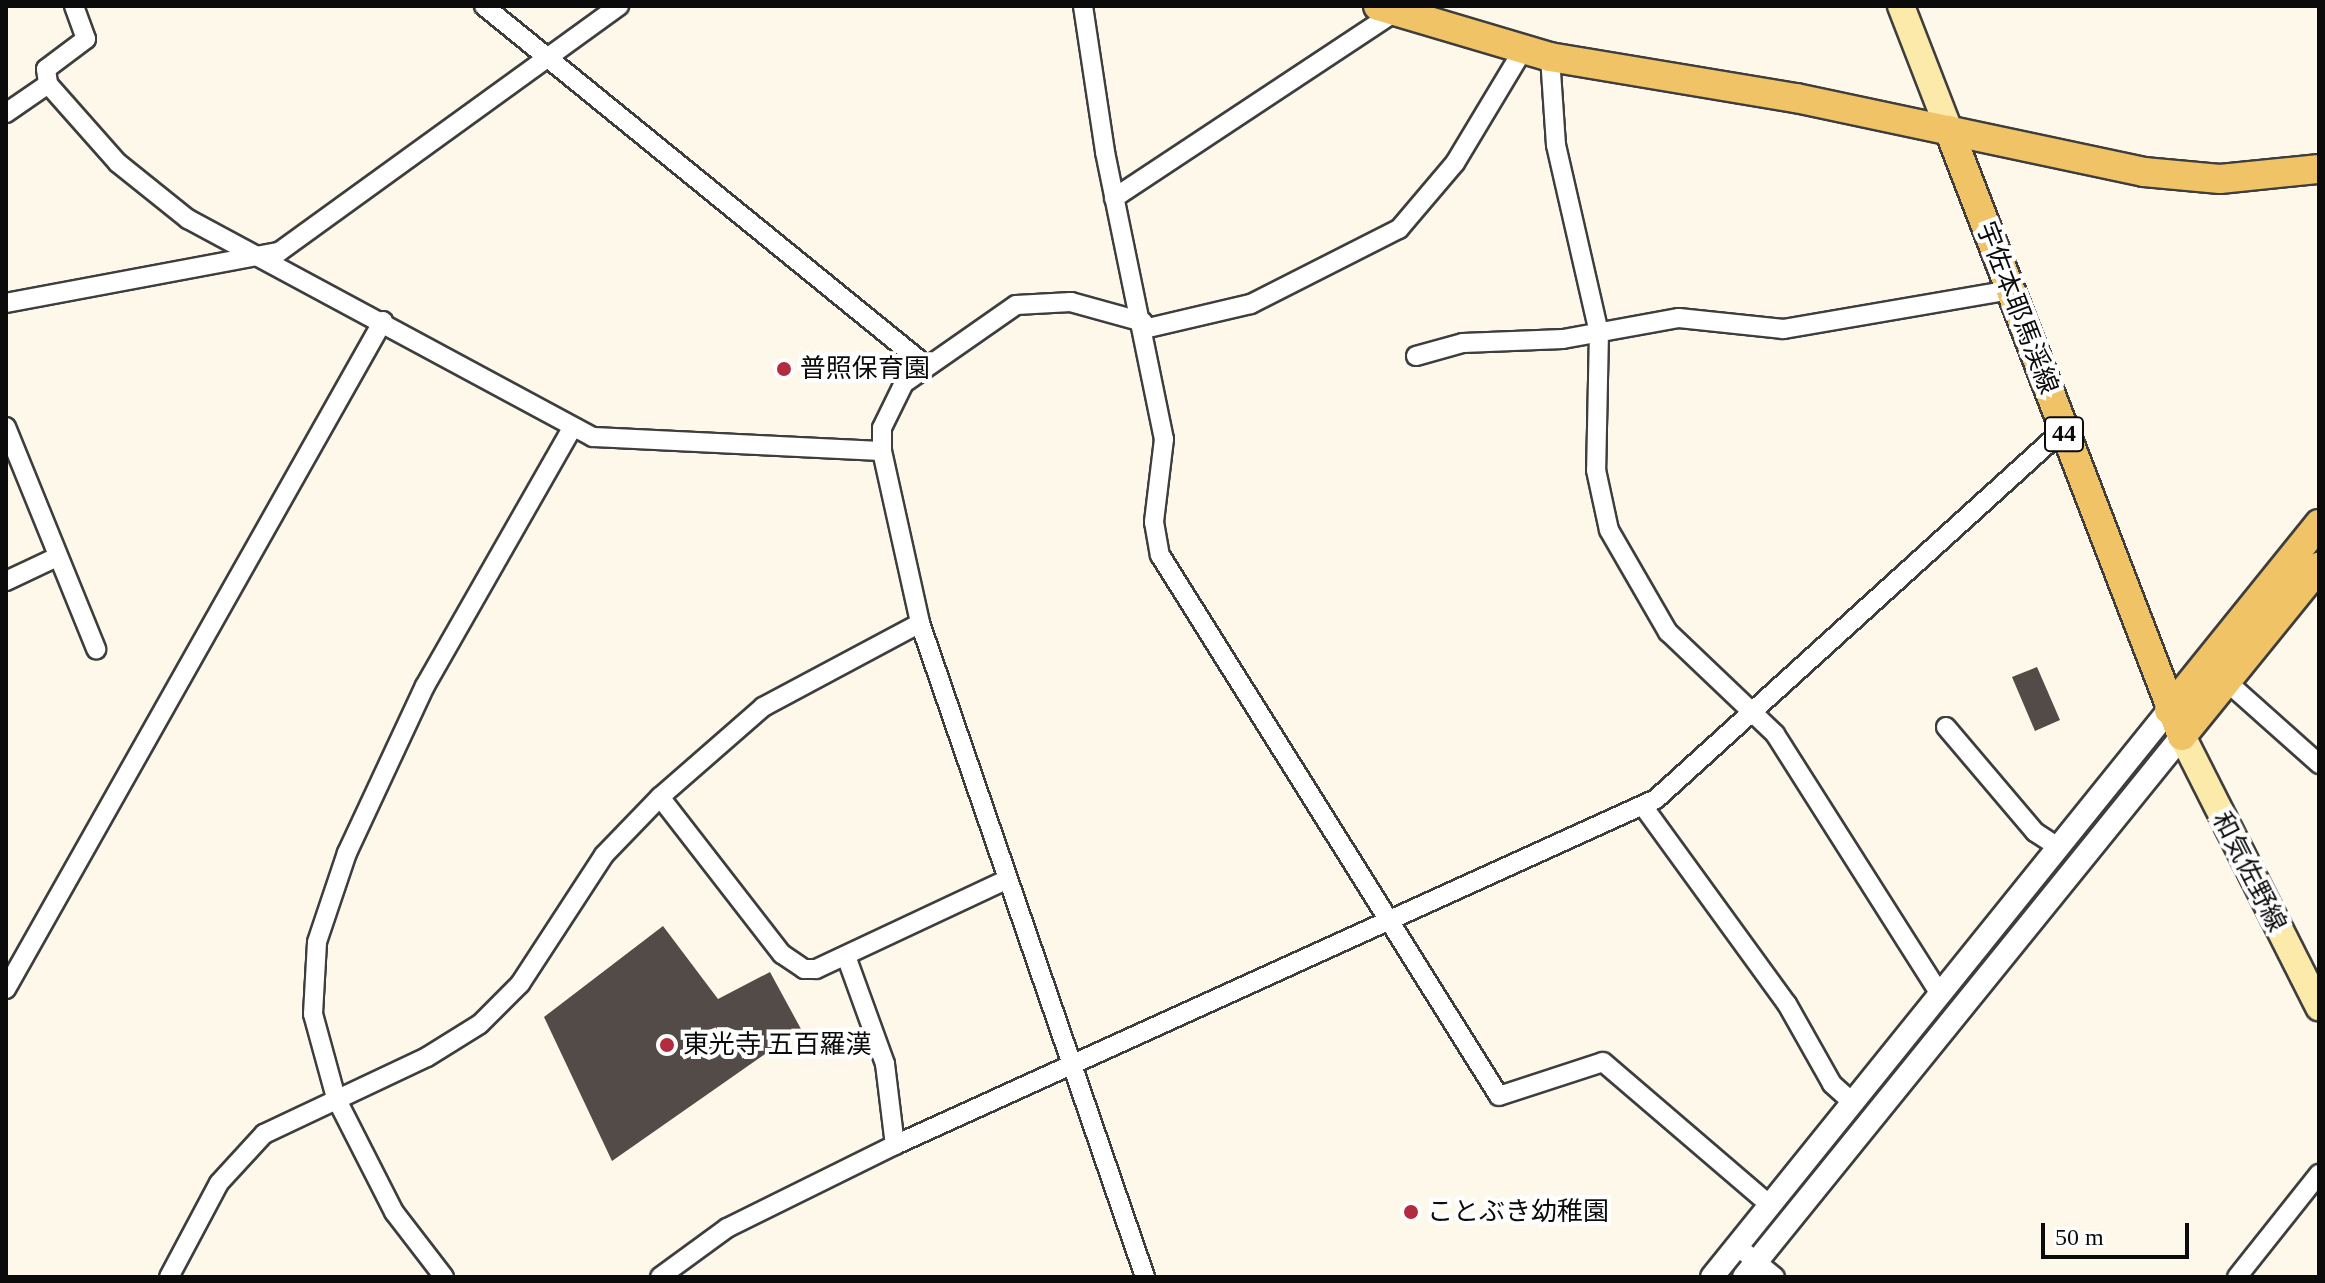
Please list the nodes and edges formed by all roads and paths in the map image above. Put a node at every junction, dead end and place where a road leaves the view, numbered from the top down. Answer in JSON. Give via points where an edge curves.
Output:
{"nodes":[{"id":1,"x":74,"y":6,"type":"edge"},
{"id":2,"x":484,"y":6,"type":"edge"},
{"id":3,"x":619,"y":6,"type":"edge"},
{"id":4,"x":1083,"y":6,"type":"edge"},
{"id":5,"x":1901,"y":6,"type":"edge"},
{"id":6,"x":1393,"y":8,"type":"edge"},
{"id":7,"x":1523,"y":50,"type":"junction"},
{"id":8,"x":1550,"y":57,"type":"junction"},
{"id":9,"x":546,"y":59,"type":"junction"},
{"id":10,"x":48,"y":84,"type":"junction"},
{"id":11,"x":6,"y":113,"type":"edge"},
{"id":12,"x":1949,"y":130,"type":"junction"},
{"id":13,"x":2319,"y":169,"type":"edge"},
{"id":14,"x":1114,"y":198,"type":"junction"},
{"id":15,"x":266,"y":258,"type":"junction"},
{"id":16,"x":2010,"y":290,"type":"junction"},
{"id":17,"x":6,"y":303,"type":"edge"},
{"id":18,"x":383,"y":321,"type":"junction"},
{"id":19,"x":1144,"y":325,"type":"junction"},
{"id":20,"x":1599,"y":332,"type":"junction"},
{"id":21,"x":1416,"y":356,"type":"dead end"},
{"id":22,"x":924,"y":364,"type":"junction"},
{"id":23,"x":6,"y":427,"type":"edge"},
{"id":24,"x":572,"y":428,"type":"junction"},
{"id":25,"x":2063,"y":430,"type":"junction"},
{"id":26,"x":882,"y":451,"type":"junction"},
{"id":27,"x":2319,"y":524,"type":"edge"},
{"id":28,"x":57,"y":557,"type":"junction"},
{"id":29,"x":2319,"y":567,"type":"edge"},
{"id":30,"x":6,"y":581,"type":"edge"},
{"id":31,"x":920,"y":623,"type":"junction"},
{"id":32,"x":96,"y":649,"type":"dead end"},
{"id":33,"x":2226,"y":681,"type":"junction"},
{"id":34,"x":2169,"y":710,"type":"junction"},
{"id":35,"x":1756,"y":714,"type":"junction"},
{"id":36,"x":1946,"y":727,"type":"dead end"},
{"id":37,"x":2182,"y":736,"type":"junction"},
{"id":38,"x":2319,"y":764,"type":"edge"},
{"id":39,"x":660,"y":797,"type":"junction"},
{"id":40,"x":1643,"y":806,"type":"junction"},
{"id":41,"x":2058,"y":847,"type":"junction"},
{"id":42,"x":1004,"y":881,"type":"junction"},
{"id":43,"x":1389,"y":917,"type":"junction"},
{"id":44,"x":846,"y":956,"type":"junction"},
{"id":45,"x":6,"y":989,"type":"edge"},
{"id":46,"x":1940,"y":994,"type":"junction"},
{"id":47,"x":2319,"y":1007,"type":"edge"},
{"id":48,"x":1071,"y":1067,"type":"junction"},
{"id":49,"x":336,"y":1098,"type":"junction"},
{"id":50,"x":1853,"y":1103,"type":"junction"},
{"id":51,"x":895,"y":1145,"type":"junction"},
{"id":52,"x":2319,"y":1174,"type":"edge"},
{"id":53,"x":1770,"y":1205,"type":"junction"},
{"id":54,"x":1737,"y":1246,"type":"junction"},
{"id":55,"x":1750,"y":1270,"type":"edge"},
{"id":56,"x":169,"y":1277,"type":"edge"},
{"id":57,"x":444,"y":1277,"type":"edge"},
{"id":58,"x":660,"y":1277,"type":"edge"},
{"id":59,"x":1145,"y":1277,"type":"edge"},
{"id":60,"x":1712,"y":1277,"type":"edge"},
{"id":61,"x":1775,"y":1277,"type":"edge"},
{"id":62,"x":2237,"y":1277,"type":"edge"}],
"edges":[{"from":1,"to":10,"type":"street","via":[[86,39],[46,69]]},
{"from":2,"to":9,"type":"street"},
{"from":3,"to":9,"type":"street"},
{"from":4,"to":14,"type":"street"},
{"from":5,"to":12,"type":"main road"},
{"from":6,"to":7,"type":"main road"},
{"from":6,"to":14,"type":"street"},
{"from":7,"to":8,"type":"main road"},
{"from":7,"to":19,"type":"street","via":[[1455,163],[1399,229],[1251,304]]},
{"from":8,"to":12,"type":"main road"},
{"from":8,"to":20,"type":"street","via":[[1556,145]]},
{"from":9,"to":15,"type":"street"},
{"from":9,"to":22,"type":"street"},
{"from":10,"to":11,"type":"street"},
{"from":10,"to":15,"type":"street","via":[[159,200]]},
{"from":12,"to":13,"type":"main road","via":[[2173,176],[2253,178]]},
{"from":12,"to":16,"type":"main road","name":"宇佐本耶馬渓線","number":"44"},
{"from":14,"to":19,"type":"street"},
{"from":15,"to":17,"type":"street"},
{"from":15,"to":18,"type":"street"},
{"from":16,"to":20,"type":"street","via":[[1783,329],[1679,318]]},
{"from":16,"to":25,"type":"main road","name":"宇佐本耶馬渓線","number":"44"},
{"from":18,"to":24,"type":"street"},
{"from":18,"to":45,"type":"street"},
{"from":19,"to":22,"type":"street","via":[[1071,302],[1024,302]]},
{"from":19,"to":43,"type":"street","via":[[1164,439],[1154,522],[1160,555]]},
{"from":20,"to":21,"type":"street","via":[[1463,343]]},
{"from":20,"to":35,"type":"street","via":[[1596,470],[1609,530],[1653,614],[1683,650]]},
{"from":22,"to":26,"type":"street","via":[[895,396]]},
{"from":23,"to":28,"type":"street"},
{"from":24,"to":26,"type":"street","via":[[602,438]]},
{"from":24,"to":49,"type":"street","via":[[431,675],[328,901],[317,942],[313,1014]]},
{"from":25,"to":34,"type":"main road","name":"宇佐本耶馬渓線","number":"44"},
{"from":25,"to":35,"type":"street"},
{"from":26,"to":31,"type":"street"},
{"from":27,"to":34,"type":"main road"},
{"from":28,"to":30,"type":"street"},
{"from":28,"to":32,"type":"street"},
{"from":29,"to":33,"type":"main road"},
{"from":31,"to":39,"type":"street","via":[[763,707]]},
{"from":31,"to":42,"type":"street"},
{"from":33,"to":37,"type":"main road"},
{"from":33,"to":38,"type":"street"},
{"from":34,"to":37,"type":"main road","name":"宇佐本耶馬渓線","number":"44"},
{"from":34,"to":41,"type":"street"},
{"from":35,"to":40,"type":"street","via":[[1682,781]]},
{"from":35,"to":46,"type":"street","via":[[1842,832]]},
{"from":36,"to":41,"type":"street","via":[[2035,832]]},
{"from":37,"to":47,"type":"main road","name":"和気佐野線"},
{"from":37,"to":55,"type":"street"},
{"from":39,"to":44,"type":"street","via":[[792,963],[816,969]]},
{"from":39,"to":49,"type":"street","via":[[586,878],[501,1007],[427,1057]]},
{"from":40,"to":43,"type":"street"},
{"from":40,"to":50,"type":"street","via":[[1787,1004],[1832,1084]]},
{"from":41,"to":46,"type":"street"},
{"from":42,"to":44,"type":"street"},
{"from":42,"to":48,"type":"street"},
{"from":43,"to":48,"type":"street"},
{"from":43,"to":53,"type":"street","via":[[1499,1096],[1603,1062]]},
{"from":44,"to":51,"type":"street","via":[[885,1064]]},
{"from":46,"to":50,"type":"street"},
{"from":48,"to":51,"type":"street"},
{"from":48,"to":59,"type":"street"},
{"from":49,"to":56,"type":"street","via":[[264,1134],[241,1155]]},
{"from":49,"to":57,"type":"street","via":[[388,1203]]},
{"from":50,"to":53,"type":"street"},
{"from":51,"to":58,"type":"street","via":[[727,1228]]},
{"from":52,"to":62,"type":"street"},
{"from":53,"to":54,"type":"street"},
{"from":54,"to":55,"type":"street"},
{"from":54,"to":60,"type":"street"},
{"from":55,"to":61,"type":"street"}]}
